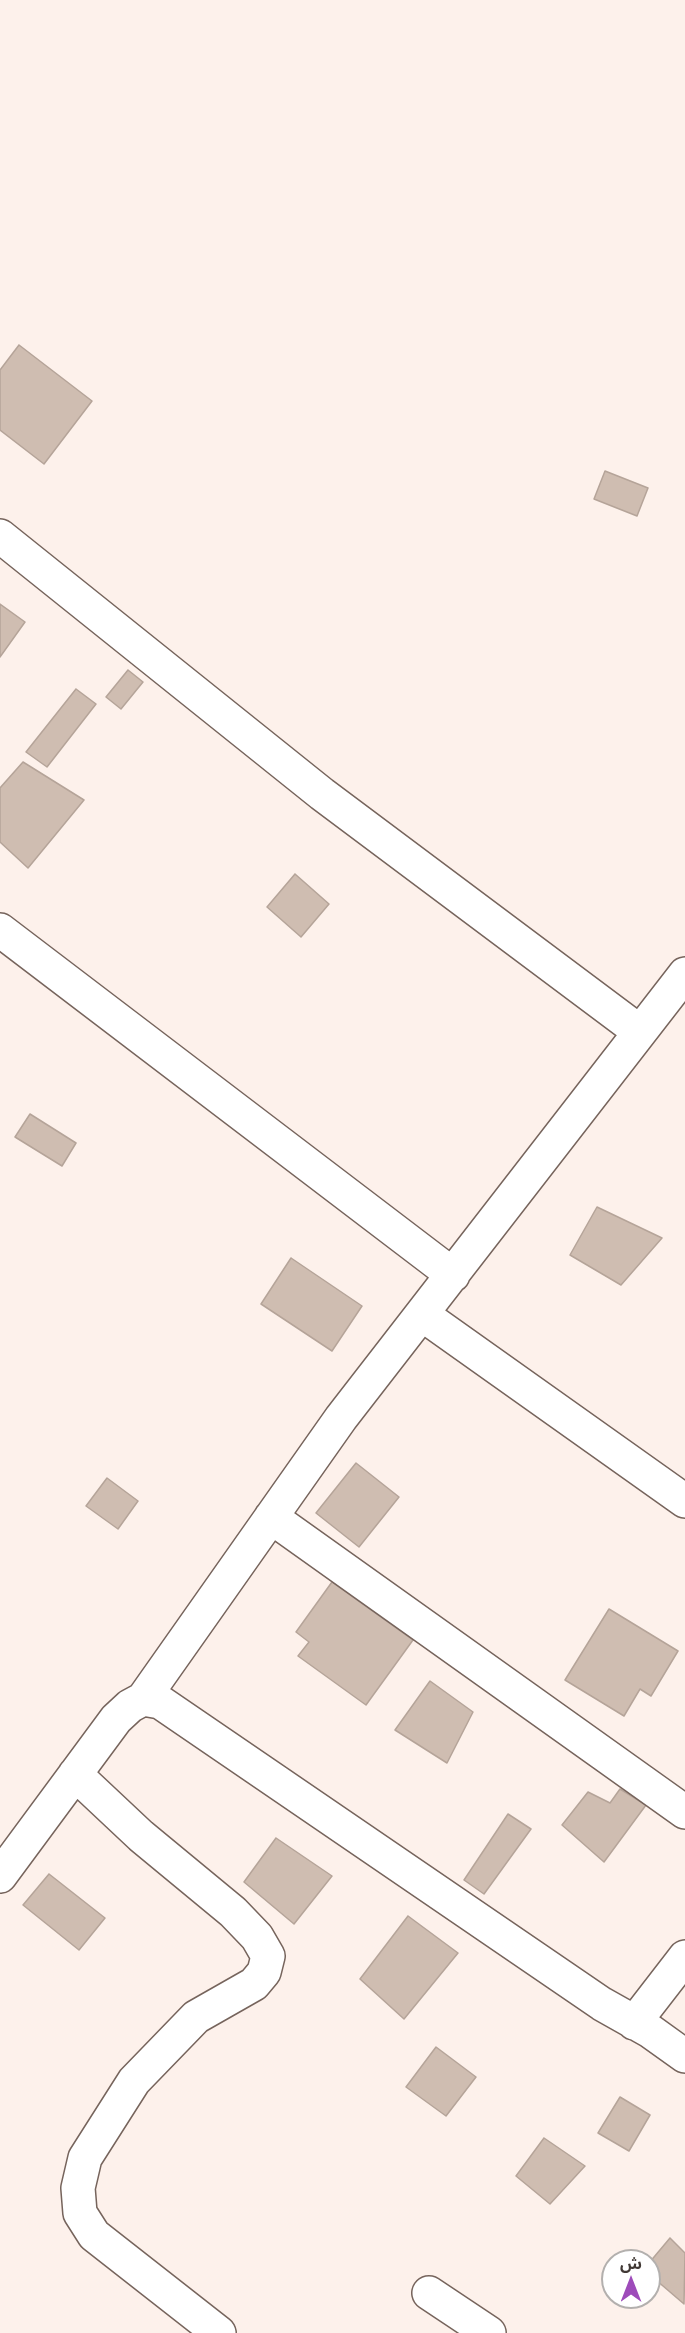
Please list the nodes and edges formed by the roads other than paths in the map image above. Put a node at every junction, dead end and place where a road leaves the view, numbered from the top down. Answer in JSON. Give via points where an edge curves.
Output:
{"nodes":[{"id":1,"x":0,"y":536,"type":"edge"},
{"id":2,"x":0,"y":930,"type":"edge"},
{"id":3,"x":685,"y":974,"type":"edge"},
{"id":4,"x":640,"y":1032,"type":"junction"},
{"id":5,"x":453,"y":1275,"type":"junction"},
{"id":6,"x":423,"y":1315,"type":"junction"},
{"id":7,"x":685,"y":1501,"type":"edge"},
{"id":8,"x":271,"y":1517,"type":"junction"},
{"id":9,"x":143,"y":1699,"type":"junction"},
{"id":10,"x":75,"y":1774,"type":"junction"},
{"id":11,"x":685,"y":1812,"type":"edge"},
{"id":12,"x":0,"y":1876,"type":"edge"},
{"id":13,"x":685,"y":1957,"type":"edge"},
{"id":14,"x":634,"y":2023,"type":"junction"},
{"id":15,"x":685,"y":2056,"type":"edge"},
{"id":16,"x":429,"y":2293,"type":"dead end"},
{"id":17,"x":219,"y":2333,"type":"edge"},
{"id":18,"x":489,"y":2333,"type":"edge"}],
"edges":[{"from":1,"to":4,"type":"street","via":[[322,794]]},
{"from":2,"to":5,"type":"street"},
{"from":3,"to":4,"type":"street"},
{"from":4,"to":5,"type":"street"},
{"from":5,"to":6,"type":"street"},
{"from":6,"to":7,"type":"street"},
{"from":6,"to":8,"type":"street","via":[[341,1418]]},
{"from":8,"to":9,"type":"street"},
{"from":8,"to":11,"type":"street"},
{"from":9,"to":10,"type":"street","via":[[116,1719]]},
{"from":9,"to":14,"type":"street","via":[[160,1701]]},
{"from":10,"to":12,"type":"street"},
{"from":10,"to":17,"type":"street","via":[[141,1836],[233,1912],[257,1937],[268,1956],[264,1972],[254,1983],[196,2017],[134,2081],[85,2158],[78,2188],[80,2212],[94,2235]]},
{"from":13,"to":14,"type":"street"},
{"from":14,"to":15,"type":"street"},
{"from":16,"to":18,"type":"street"}]}
